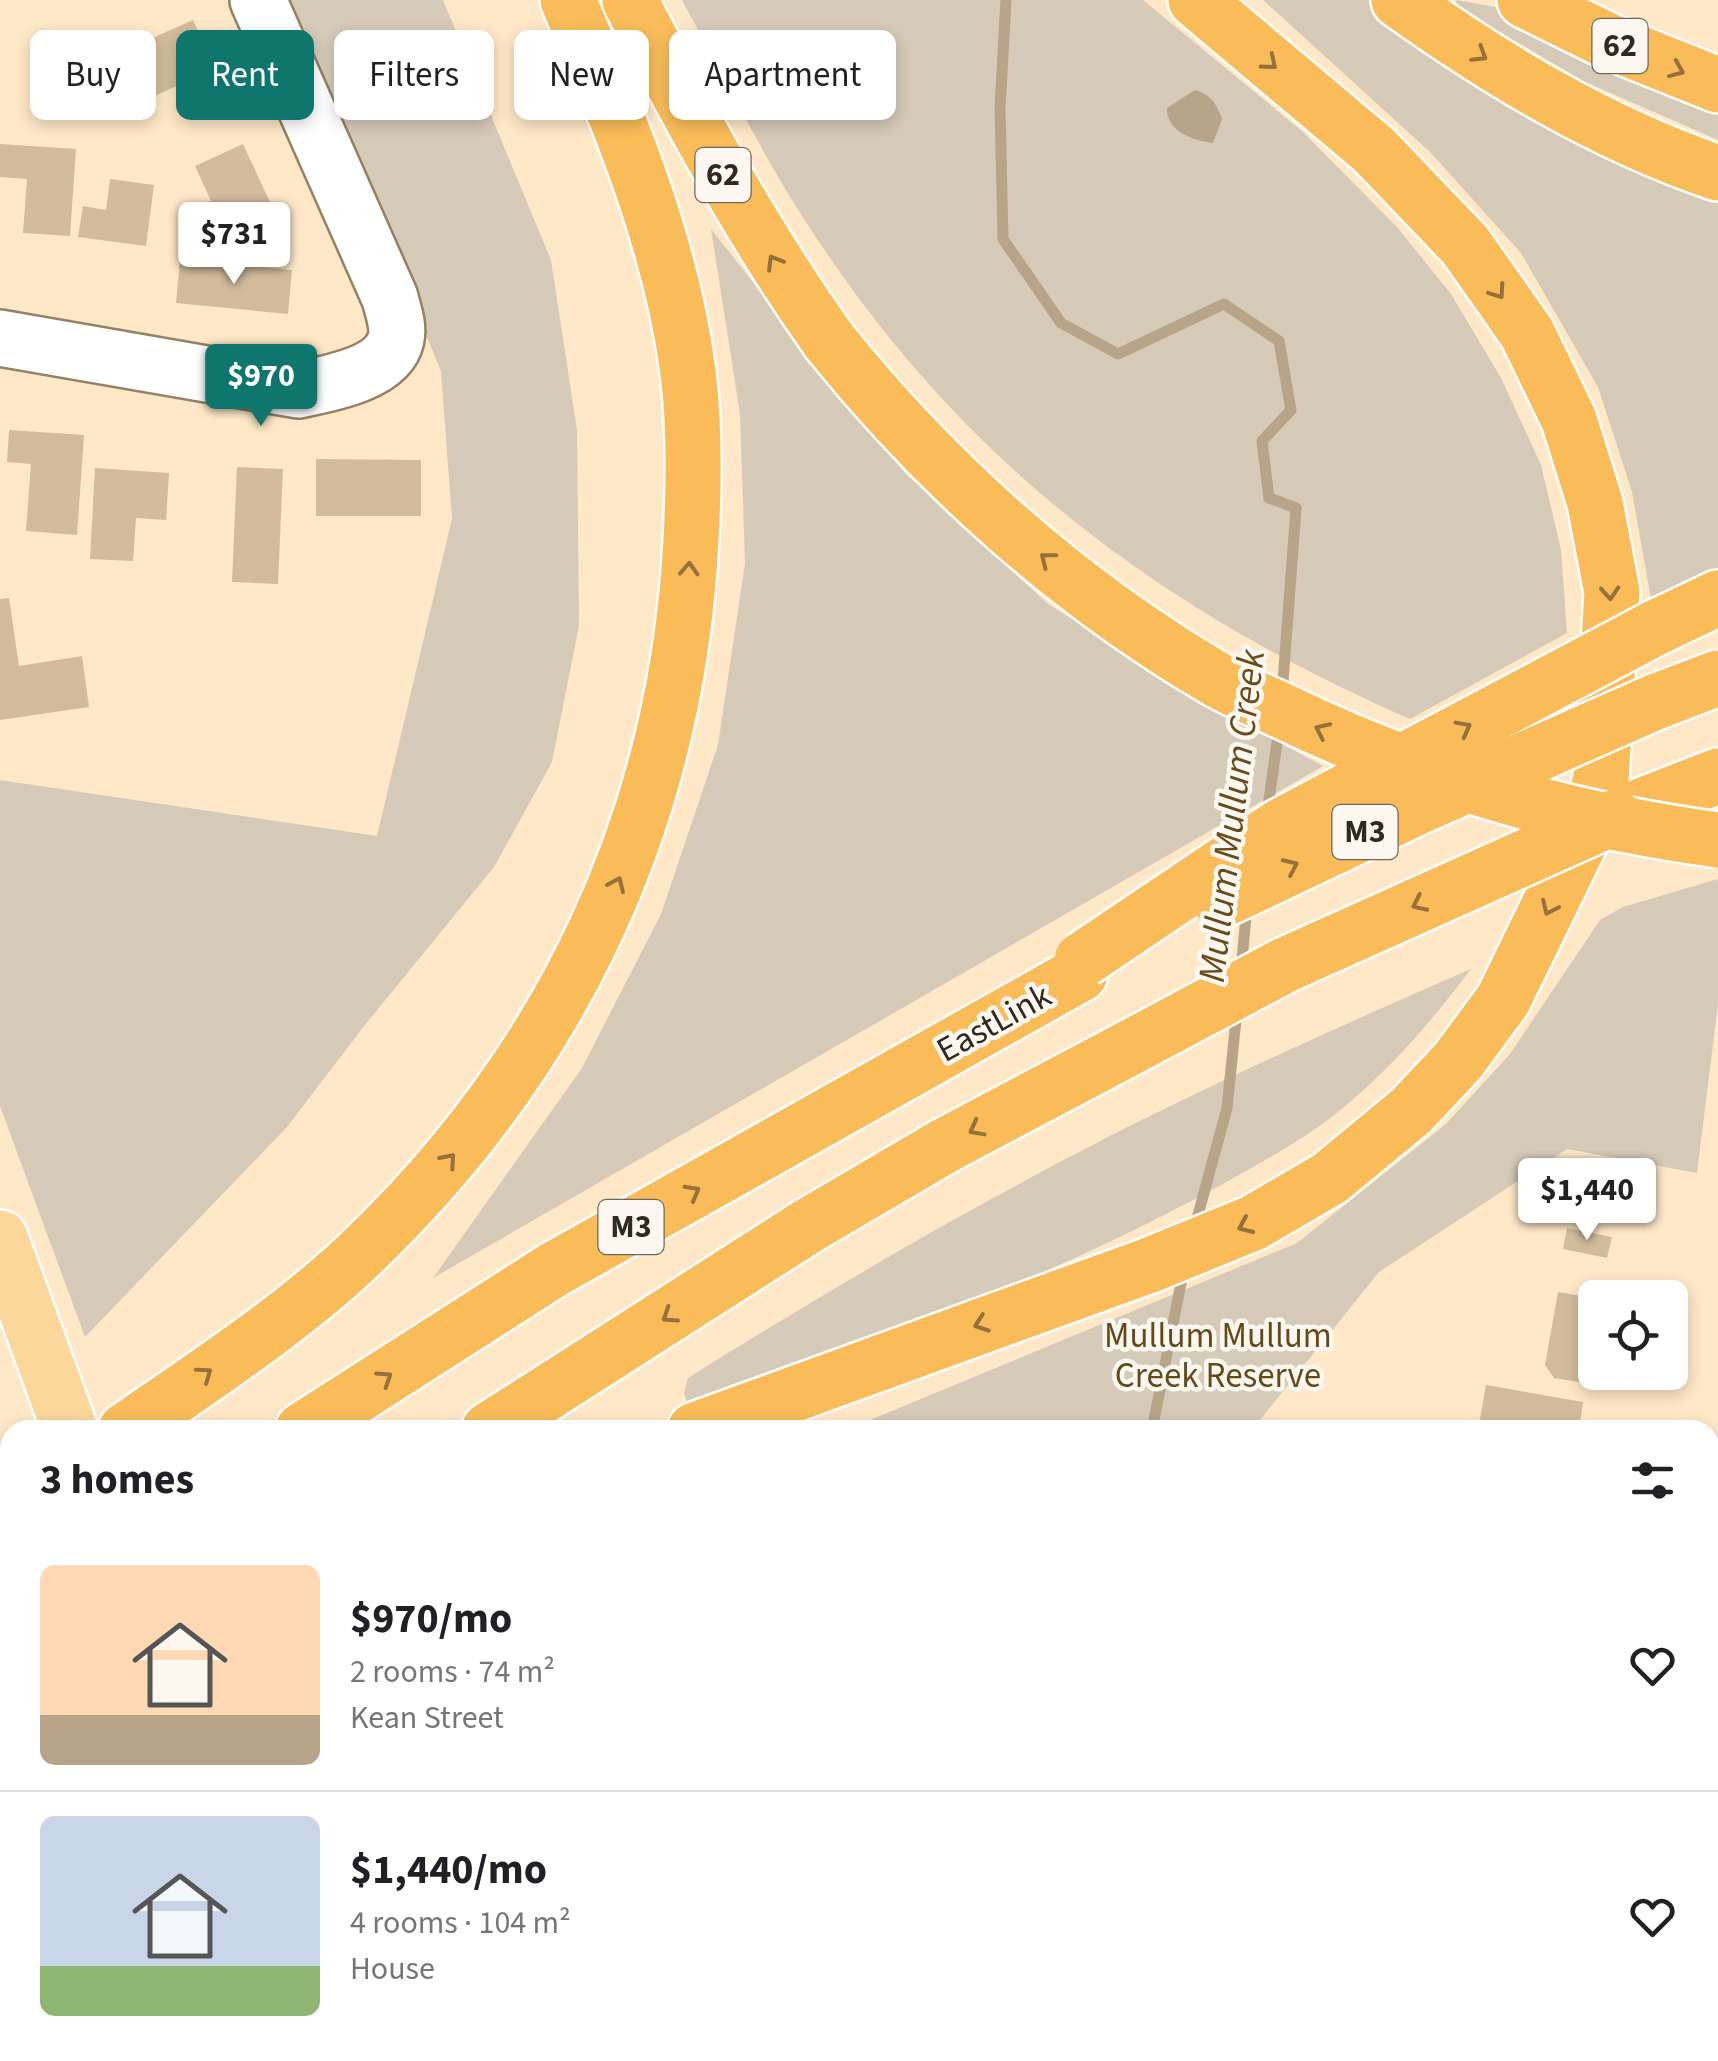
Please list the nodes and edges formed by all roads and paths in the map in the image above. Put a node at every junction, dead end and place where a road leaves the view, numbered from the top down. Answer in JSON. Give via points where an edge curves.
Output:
{"nodes":[{"id":1,"x":258,"y":0,"type":"edge"},
{"id":2,"x":568,"y":0,"type":"edge"},
{"id":3,"x":630,"y":0,"type":"edge"},
{"id":4,"x":1196,"y":0,"type":"edge"},
{"id":5,"x":1399,"y":0,"type":"edge"},
{"id":6,"x":1525,"y":0,"type":"edge"},
{"id":7,"x":1718,"y":85,"type":"edge"},
{"id":8,"x":1718,"y":173,"type":"edge"},
{"id":9,"x":0,"y":338,"type":"edge"},
{"id":10,"x":1718,"y":598,"type":"edge"},
{"id":11,"x":1718,"y":678,"type":"edge"},
{"id":12,"x":1718,"y":776,"type":"edge"},
{"id":13,"x":1718,"y":840,"type":"edge"},
{"id":14,"x":1081,"y":967,"type":"junction"},
{"id":15,"x":0,"y":1238,"type":"edge"},
{"id":16,"x":66,"y":1420,"type":"edge"},
{"id":17,"x":140,"y":1420,"type":"edge"},
{"id":18,"x":319,"y":1420,"type":"edge"},
{"id":19,"x":506,"y":1420,"type":"edge"},
{"id":20,"x":722,"y":1420,"type":"edge"}],
"edges":[{"from":1,"to":9,"type":"street","via":[[390,298],[397,335],[387,355],[331,384],[298,390]]},
{"from":17,"to":2,"type":"highway","one_way":true,"via":[[358,1256],[451,1159],[534,1046],[583,962],[632,850],[666,733],[688,609],[694,483],[688,372],[640,172]]},
{"from":13,"to":3,"type":"highway","number":"62","one_way":true,"bridge":true,"via":[[1502,798],[1346,741],[1217,679],[986,512],[887,413],[830,342],[752,225]]},
{"from":4,"to":20,"type":"highway","one_way":true,"via":[[1374,150],[1475,260],[1527,333],[1568,420],[1595,502],[1612,592],[1601,780],[1581,840],[1503,1000],[1458,1061],[1411,1111],[1330,1178],[1252,1224],[1150,1265]]},
{"from":5,"to":8,"type":"highway","one_way":true,"via":[[1526,84]]},
{"from":6,"to":7,"type":"highway","number":"62","one_way":true},
{"from":14,"to":10,"type":"highway","one_way":true,"bridge":true,"via":[[1281,826]]},
{"from":14,"to":11,"type":"highway","name":"EastLink","number":"M3","one_way":true,"bridge":true},
{"from":12,"to":19,"type":"highway","number":"M3","one_way":true,"bridge":true,"via":[[1284,965],[946,1144]]},
{"from":18,"to":14,"type":"highway","name":"EastLink","number":"M3","one_way":true,"via":[[554,1270]]},
{"from":15,"to":16,"type":"main road"}]}
